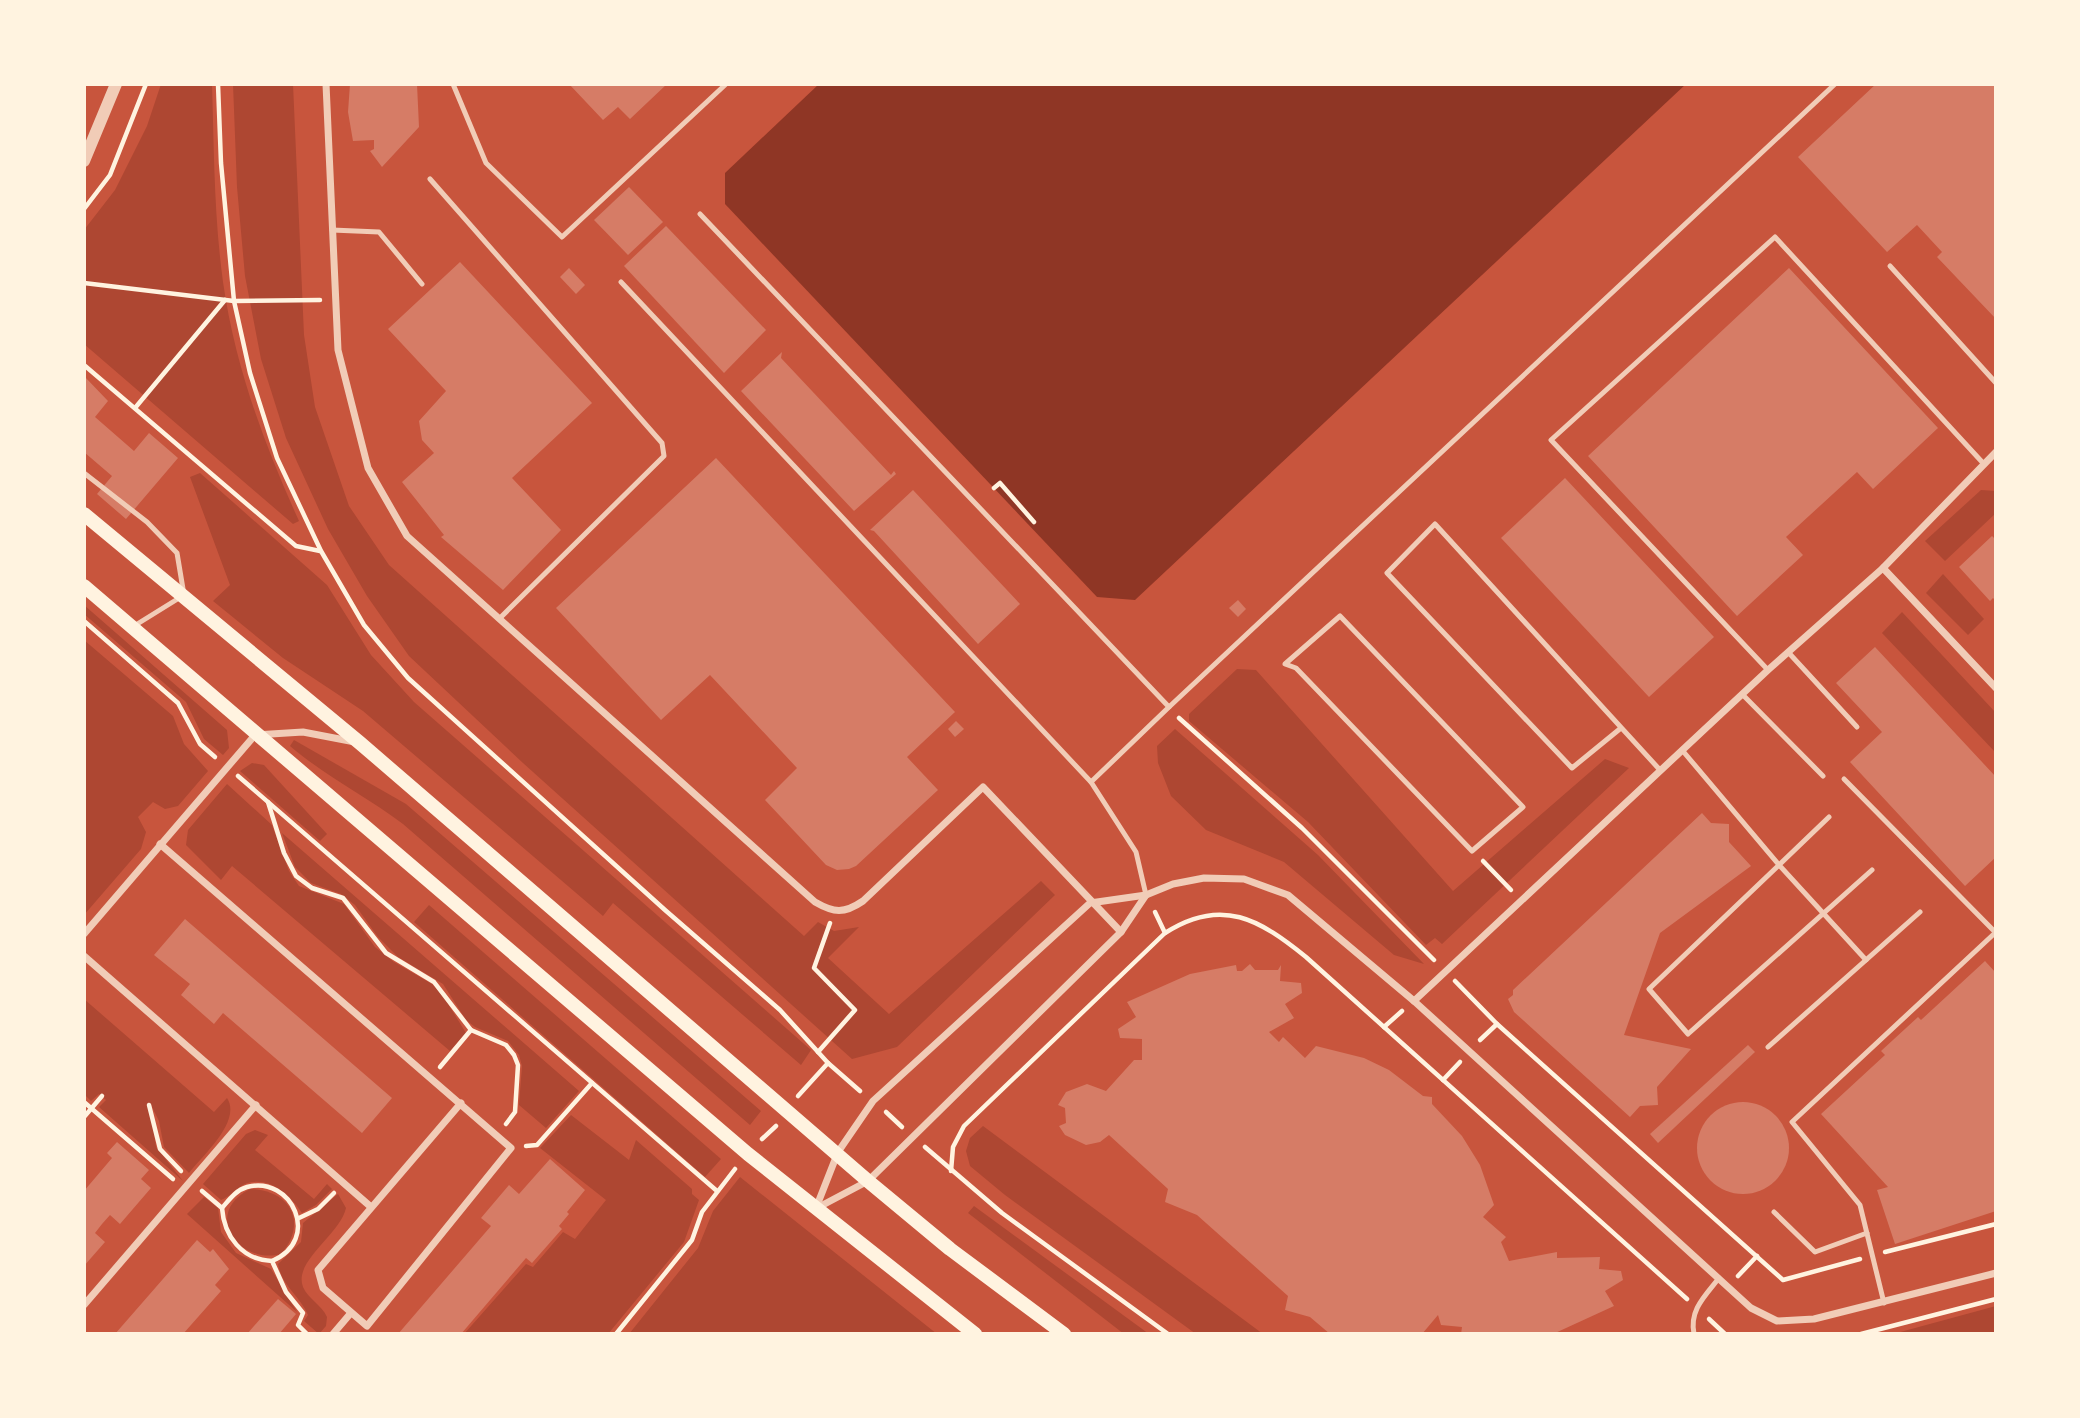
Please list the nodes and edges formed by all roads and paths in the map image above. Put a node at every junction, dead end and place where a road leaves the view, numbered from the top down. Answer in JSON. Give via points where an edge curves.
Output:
{"nodes":[{"id":1,"x":117,"y":84,"type":"edge"},
{"id":2,"x":146,"y":84,"type":"edge"},
{"id":3,"x":218,"y":84,"type":"edge"},
{"id":4,"x":326,"y":84,"type":"edge"},
{"id":5,"x":453,"y":84,"type":"edge"},
{"id":6,"x":726,"y":84,"type":"edge"},
{"id":7,"x":1835,"y":84,"type":"edge"},
{"id":8,"x":84,"y":161,"type":"edge"},
{"id":9,"x":430,"y":179,"type":"dead end"},
{"id":10,"x":84,"y":209,"type":"edge"},
{"id":11,"x":700,"y":214,"type":"dead end"},
{"id":12,"x":332,"y":230,"type":"junction"},
{"id":13,"x":1890,"y":266,"type":"dead end"},
{"id":14,"x":621,"y":282,"type":"dead end"},
{"id":15,"x":84,"y":283,"type":"edge"},
{"id":16,"x":422,"y":284,"type":"dead end"},
{"id":17,"x":225,"y":300,"type":"junction"},
{"id":18,"x":335,"y":300,"type":"junction"},
{"id":19,"x":234,"y":301,"type":"junction"},
{"id":20,"x":84,"y":365,"type":"edge"},
{"id":21,"x":1996,"y":383,"type":"edge"},
{"id":22,"x":135,"y":408,"type":"junction"},
{"id":23,"x":1996,"y":452,"type":"edge"},
{"id":24,"x":1983,"y":463,"type":"junction"},
{"id":25,"x":84,"y":473,"type":"edge"},
{"id":26,"x":994,"y":488,"type":"dead end"},
{"id":27,"x":84,"y":514,"type":"edge"},
{"id":28,"x":1034,"y":522,"type":"dead end"},
{"id":29,"x":321,"y":551,"type":"junction"},
{"id":30,"x":1883,"y":568,"type":"junction"},
{"id":31,"x":84,"y":586,"type":"edge"},
{"id":32,"x":184,"y":594,"type":"junction"},
{"id":33,"x":499,"y":619,"type":"junction"},
{"id":34,"x":84,"y":621,"type":"edge"},
{"id":35,"x":132,"y":626,"type":"junction"},
{"id":36,"x":1788,"y":652,"type":"junction"},
{"id":37,"x":1768,"y":670,"type":"junction"},
{"id":38,"x":1996,"y":688,"type":"edge"},
{"id":39,"x":1742,"y":694,"type":"junction"},
{"id":40,"x":1169,"y":707,"type":"junction"},
{"id":41,"x":1857,"y":727,"type":"dead end"},
{"id":42,"x":1621,"y":728,"type":"junction"},
{"id":43,"x":255,"y":735,"type":"junction"},
{"id":44,"x":360,"y":743,"type":"junction"},
{"id":45,"x":1682,"y":750,"type":"junction"},
{"id":46,"x":228,"y":768,"type":"junction"},
{"id":47,"x":1660,"y":770,"type":"junction"},
{"id":48,"x":1823,"y":776,"type":"dead end"},
{"id":49,"x":1844,"y":779,"type":"dead end"},
{"id":50,"x":1091,"y":782,"type":"junction"},
{"id":51,"x":267,"y":802,"type":"junction"},
{"id":52,"x":1829,"y":817,"type":"dead end"},
{"id":53,"x":160,"y":844,"type":"junction"},
{"id":54,"x":1472,"y":851,"type":"junction"},
{"id":55,"x":1779,"y":865,"type":"junction"},
{"id":56,"x":1872,"y":870,"type":"dead end"},
{"id":57,"x":1146,"y":895,"type":"junction"},
{"id":58,"x":1521,"y":900,"type":"junction"},
{"id":59,"x":1090,"y":903,"type":"junction"},
{"id":60,"x":834,"y":912,"type":"junction"},
{"id":61,"x":1920,"y":912,"type":"dead end"},
{"id":62,"x":1823,"y":913,"type":"junction"},
{"id":63,"x":1121,"y":932,"type":"junction"},
{"id":64,"x":1996,"y":932,"type":"edge"},
{"id":65,"x":84,"y":934,"type":"edge"},
{"id":66,"x":84,"y":956,"type":"edge"},
{"id":67,"x":1866,"y":960,"type":"junction"},
{"id":68,"x":1445,"y":971,"type":"junction"},
{"id":69,"x":1414,"y":1002,"type":"junction"},
{"id":70,"x":1384,"y":1027,"type":"junction"},
{"id":71,"x":471,"y":1030,"type":"junction"},
{"id":72,"x":1768,"y":1046,"type":"dead end"},
{"id":73,"x":818,"y":1052,"type":"junction"},
{"id":74,"x":430,"y":1077,"type":"junction"},
{"id":75,"x":592,"y":1083,"type":"junction"},
{"id":76,"x":102,"y":1097,"type":"dead end"},
{"id":77,"x":873,"y":1101,"type":"junction"},
{"id":78,"x":84,"y":1102,"type":"edge"},
{"id":79,"x":461,"y":1103,"type":"junction"},
{"id":80,"x":149,"y":1105,"type":"dead end"},
{"id":81,"x":256,"y":1105,"type":"junction"},
{"id":82,"x":91,"y":1109,"type":"junction"},
{"id":83,"x":84,"y":1117,"type":"edge"},
{"id":84,"x":912,"y":1135,"type":"junction"},
{"id":85,"x":498,"y":1136,"type":"junction"},
{"id":86,"x":511,"y":1148,"type":"junction"},
{"id":87,"x":838,"y":1152,"type":"junction"},
{"id":88,"x":951,"y":1171,"type":"junction"},
{"id":89,"x":190,"y":1181,"type":"junction"},
{"id":90,"x":868,"y":1181,"type":"junction"},
{"id":91,"x":344,"y":1182,"type":"junction"},
{"id":92,"x":184,"y":1189,"type":"junction"},
{"id":93,"x":222,"y":1208,"type":"junction"},
{"id":94,"x":371,"y":1208,"type":"junction"},
{"id":95,"x":815,"y":1209,"type":"junction"},
{"id":96,"x":1774,"y":1212,"type":"dead end"},
{"id":97,"x":299,"y":1218,"type":"junction"},
{"id":98,"x":1996,"y":1224,"type":"edge"},
{"id":99,"x":1867,"y":1233,"type":"junction"},
{"id":100,"x":1757,"y":1256,"type":"junction"},
{"id":101,"x":1871,"y":1256,"type":"junction"},
{"id":102,"x":272,"y":1261,"type":"junction"},
{"id":103,"x":1996,"y":1273,"type":"edge"},
{"id":104,"x":1719,"y":1278,"type":"junction"},
{"id":105,"x":1728,"y":1286,"type":"junction"},
{"id":106,"x":1996,"y":1299,"type":"edge"},
{"id":107,"x":1884,"y":1303,"type":"junction"},
{"id":108,"x":84,"y":1305,"type":"edge"},
{"id":109,"x":1696,"y":1307,"type":"junction"},
{"id":110,"x":350,"y":1314,"type":"junction"},
{"id":111,"x":307,"y":1334,"type":"edge"},
{"id":112,"x":333,"y":1334,"type":"edge"},
{"id":113,"x":616,"y":1334,"type":"edge"},
{"id":114,"x":975,"y":1334,"type":"edge"},
{"id":115,"x":1064,"y":1334,"type":"edge"},
{"id":116,"x":1168,"y":1334,"type":"edge"},
{"id":117,"x":1693,"y":1334,"type":"edge"},
{"id":118,"x":1725,"y":1334,"type":"edge"},
{"id":119,"x":1861,"y":1334,"type":"edge"}],
"edges":[{"from":1,"to":8,"type":"street"},
{"from":2,"to":10,"type":"path","via":[[110,175]]},
{"from":3,"to":19,"type":"path"},
{"from":4,"to":12,"type":"street"},
{"from":5,"to":6,"type":"lane","via":[[486,163],[562,237]]},
{"from":7,"to":40,"type":"lane"},
{"from":9,"to":33,"type":"lane","via":[[662,443],[664,456]]},
{"from":11,"to":40,"type":"lane"},
{"from":12,"to":16,"type":"lane","via":[[379,232]]},
{"from":12,"to":18,"type":"street"},
{"from":13,"to":21,"type":"lane"},
{"from":14,"to":50,"type":"lane"},
{"from":15,"to":17,"type":"path"},
{"from":17,"to":19,"type":"path"},
{"from":17,"to":22,"type":"path"},
{"from":18,"to":19,"type":"path"},
{"from":18,"to":33,"type":"street","via":[[338,350],[368,468],[407,536]]},
{"from":19,"to":29,"type":"path","via":[[250,373],[277,458]]},
{"from":20,"to":22,"type":"path"},
{"from":22,"to":29,"type":"path","via":[[296,546]]},
{"from":23,"to":24,"type":"street"},
{"from":24,"to":30,"type":"street"},
{"from":24,"to":37,"type":"lane","via":[[1775,237],[1551,440]]},
{"from":25,"to":32,"type":"lane","via":[[147,522],[177,553]]},
{"from":26,"to":28,"type":"path","via":[[1000,483]]},
{"from":27,"to":32,"type":"main road"},
{"from":29,"to":73,"type":"path","via":[[364,625],[408,678],[780,1010]]},
{"from":30,"to":36,"type":"street"},
{"from":30,"to":38,"type":"street"},
{"from":31,"to":35,"type":"main road"},
{"from":32,"to":35,"type":"lane"},
{"from":32,"to":44,"type":"main road"},
{"from":33,"to":60,"type":"street","via":[[815,902]]},
{"from":34,"to":46,"type":"path","via":[[178,703],[200,744]]},
{"from":35,"to":43,"type":"main road"},
{"from":36,"to":37,"type":"street"},
{"from":36,"to":41,"type":"lane"},
{"from":37,"to":39,"type":"street"},
{"from":39,"to":45,"type":"street"},
{"from":39,"to":48,"type":"lane"},
{"from":40,"to":50,"type":"lane"},
{"from":40,"to":68,"type":"path","via":[[1303,828]]},
{"from":42,"to":42,"type":"lane","via":[[1435,524],[1387,573],[1572,768]]},
{"from":42,"to":47,"type":"lane"},
{"from":43,"to":44,"type":"street","via":[[303,732]]},
{"from":43,"to":46,"type":"street"},
{"from":43,"to":95,"type":"main road"},
{"from":44,"to":87,"type":"main road"},
{"from":45,"to":47,"type":"street"},
{"from":45,"to":55,"type":"lane"},
{"from":46,"to":51,"type":"path"},
{"from":46,"to":53,"type":"street"},
{"from":47,"to":58,"type":"street"},
{"from":49,"to":64,"type":"lane"},
{"from":50,"to":57,"type":"lane","via":[[1136,852]]},
{"from":51,"to":71,"type":"path","via":[[296,876],[312,888],[343,898],[386,953],[444,991]]},
{"from":51,"to":75,"type":"path"},
{"from":52,"to":55,"type":"lane"},
{"from":53,"to":65,"type":"street"},
{"from":53,"to":74,"type":"street"},
{"from":54,"to":54,"type":"lane","via":[[1523,807],[1340,616],[1285,664],[1296,668]]},
{"from":54,"to":58,"type":"path"},
{"from":55,"to":62,"type":"lane"},
{"from":55,"to":62,"type":"lane","via":[[1649,989],[1688,1034]]},
{"from":56,"to":62,"type":"lane"},
{"from":57,"to":59,"type":"street"},
{"from":57,"to":63,"type":"street"},
{"from":57,"to":69,"type":"street","via":[[1204,878],[1244,879],[1288,895]]},
{"from":58,"to":68,"type":"street"},
{"from":59,"to":60,"type":"street","via":[[983,787],[863,901]]},
{"from":59,"to":63,"type":"street"},
{"from":59,"to":77,"type":"street"},
{"from":60,"to":73,"type":"path","via":[[814,968],[855,1010]]},
{"from":61,"to":67,"type":"lane"},
{"from":62,"to":67,"type":"lane"},
{"from":63,"to":84,"type":"street"},
{"from":64,"to":99,"type":"lane","via":[[1792,1122],[1860,1205]]},
{"from":66,"to":81,"type":"street"},
{"from":67,"to":72,"type":"lane"},
{"from":68,"to":69,"type":"street"},
{"from":68,"to":100,"type":"path","via":[[1497,1024]]},
{"from":69,"to":70,"type":"path"},
{"from":69,"to":104,"type":"street"},
{"from":70,"to":88,"type":"path","via":[[1273,930],[1241,915],[1201,916],[1166,933],[964,1126],[953,1147]]},
{"from":70,"to":109,"type":"path"},
{"from":71,"to":74,"type":"path"},
{"from":71,"to":85,"type":"path","via":[[506,1045],[518,1065],[515,1112]]},
{"from":73,"to":77,"type":"path"},
{"from":74,"to":79,"type":"street"},
{"from":75,"to":86,"type":"path","via":[[537,1145]]},
{"from":75,"to":113,"type":"path","via":[[717,1191],[702,1212],[692,1240]]},
{"from":76,"to":82,"type":"path"},
{"from":77,"to":84,"type":"path"},
{"from":77,"to":87,"type":"street"},
{"from":78,"to":82,"type":"path"},
{"from":79,"to":85,"type":"street"},
{"from":79,"to":94,"type":"street"},
{"from":80,"to":89,"type":"path","via":[[160,1149]]},
{"from":81,"to":89,"type":"street"},
{"from":81,"to":91,"type":"street"},
{"from":82,"to":83,"type":"path"},
{"from":82,"to":92,"type":"path"},
{"from":84,"to":88,"type":"path"},
{"from":84,"to":90,"type":"street"},
{"from":85,"to":86,"type":"street"},
{"from":86,"to":110,"type":"street","via":[[367,1326]]},
{"from":87,"to":90,"type":"main road"},
{"from":87,"to":95,"type":"street"},
{"from":88,"to":116,"type":"path"},
{"from":89,"to":92,"type":"street"},
{"from":89,"to":93,"type":"path"},
{"from":90,"to":95,"type":"street"},
{"from":90,"to":115,"type":"main road"},
{"from":91,"to":94,"type":"street"},
{"from":91,"to":97,"type":"path","via":[[318,1209]]},
{"from":92,"to":108,"type":"street"},
{"from":93,"to":97,"type":"path","via":[[237,1192],[262,1186],[290,1201]]},
{"from":93,"to":102,"type":"path","via":[[223,1226],[234,1242],[258,1261]]},
{"from":94,"to":110,"type":"street","via":[[318,1270],[323,1287]]},
{"from":95,"to":114,"type":"main road"},
{"from":96,"to":99,"type":"lane","via":[[1815,1252]]},
{"from":97,"to":102,"type":"path","via":[[292,1247]]},
{"from":98,"to":101,"type":"path"},
{"from":99,"to":101,"type":"lane"},
{"from":100,"to":101,"type":"path","via":[[1783,1280]]},
{"from":100,"to":105,"type":"path"},
{"from":101,"to":107,"type":"lane"},
{"from":102,"to":111,"type":"path","via":[[286,1292],[303,1313],[298,1325]]},
{"from":103,"to":107,"type":"street"},
{"from":104,"to":105,"type":"street"},
{"from":104,"to":109,"type":"lane"},
{"from":105,"to":107,"type":"street","via":[[1751,1308],[1777,1321],[1814,1319]]},
{"from":106,"to":119,"type":"path"},
{"from":109,"to":117,"type":"lane"},
{"from":109,"to":118,"type":"path"},
{"from":110,"to":112,"type":"street"}]}
